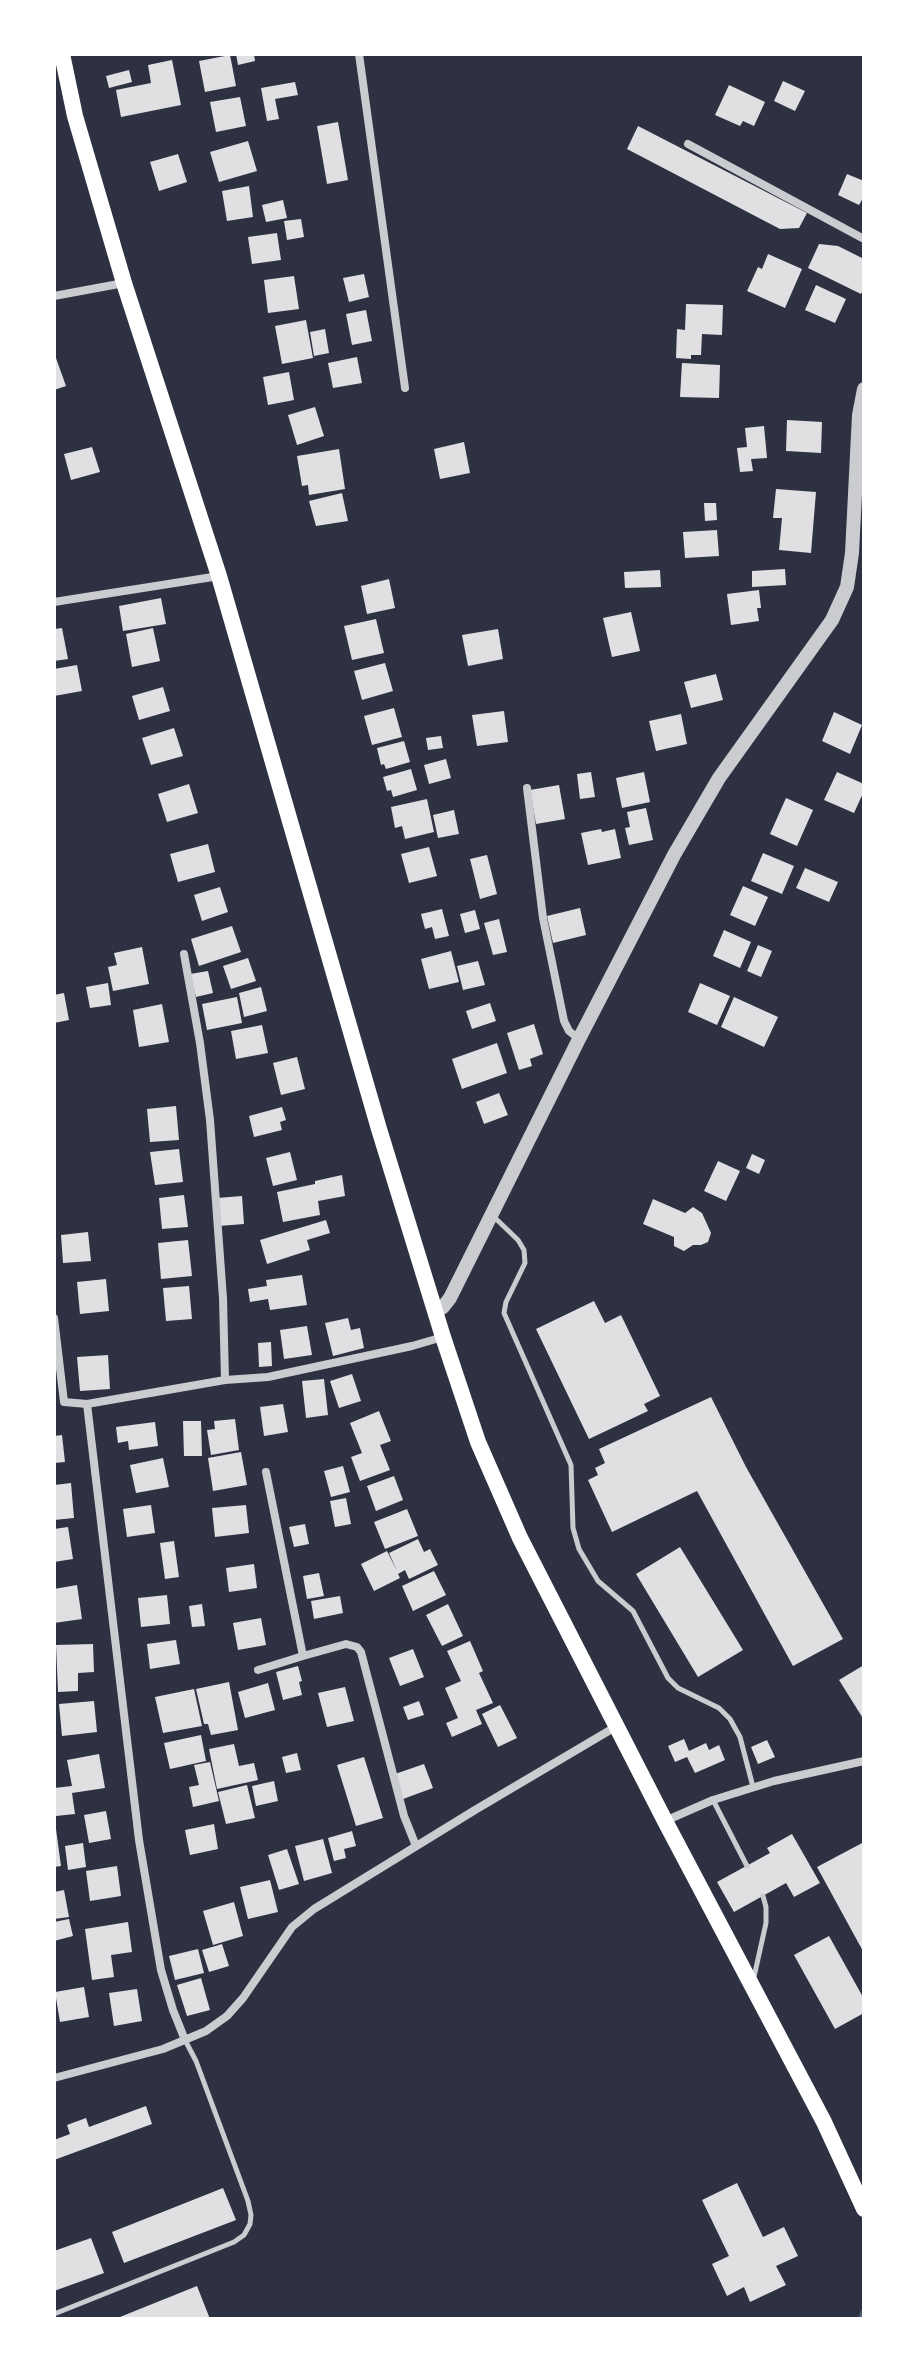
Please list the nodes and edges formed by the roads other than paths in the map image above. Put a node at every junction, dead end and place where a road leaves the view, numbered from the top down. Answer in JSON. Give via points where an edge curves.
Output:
{"nodes":[{"id":1,"x":62,"y":54,"type":"edge"},
{"id":2,"x":359,"y":54,"type":"edge"},
{"id":3,"x":688,"y":144,"type":"dead end"},
{"id":4,"x":864,"y":239,"type":"edge"},
{"id":5,"x":124,"y":283,"type":"junction"},
{"id":6,"x":54,"y":296,"type":"edge"},
{"id":7,"x":405,"y":388,"type":"dead end"},
{"id":8,"x":864,"y":389,"type":"edge"},
{"id":9,"x":219,"y":576,"type":"junction"},
{"id":10,"x":54,"y":602,"type":"edge"},
{"id":11,"x":527,"y":788,"type":"dead end"},
{"id":12,"x":184,"y":954,"type":"dead end"},
{"id":13,"x":579,"y":1039,"type":"junction"},
{"id":14,"x":491,"y":1214,"type":"junction"},
{"id":15,"x":435,"y":1312,"type":"junction"},
{"id":16,"x":54,"y":1318,"type":"edge"},
{"id":17,"x":443,"y":1337,"type":"junction"},
{"id":18,"x":225,"y":1380,"type":"junction"},
{"id":19,"x":87,"y":1404,"type":"junction"},
{"id":20,"x":266,"y":1472,"type":"dead end"},
{"id":21,"x":303,"y":1656,"type":"junction"},
{"id":22,"x":258,"y":1670,"type":"dead end"},
{"id":23,"x":617,"y":1726,"type":"junction"},
{"id":24,"x":864,"y":1761,"type":"edge"},
{"id":25,"x":753,"y":1788,"type":"junction"},
{"id":26,"x":713,"y":1800,"type":"junction"},
{"id":27,"x":665,"y":1821,"type":"junction"},
{"id":28,"x":416,"y":1846,"type":"junction"},
{"id":29,"x":747,"y":1866,"type":"dead end"},
{"id":30,"x":763,"y":1896,"type":"dead end"},
{"id":31,"x":752,"y":1983,"type":"junction"},
{"id":32,"x":185,"y":2040,"type":"junction"},
{"id":33,"x":54,"y":2078,"type":"edge"},
{"id":34,"x":864,"y":2209,"type":"edge"},
{"id":35,"x":54,"y":2314,"type":"edge"}],
"edges":[{"from":1,"to":5,"type":"main road"},
{"from":2,"to":7,"type":"street"},
{"from":3,"to":4,"type":"street"},
{"from":5,"to":6,"type":"street"},
{"from":5,"to":9,"type":"main road"},
{"from":8,"to":13,"type":"street","via":[[847,587],[832,620],[719,778]]},
{"from":9,"to":10,"type":"street"},
{"from":9,"to":15,"type":"main road"},
{"from":11,"to":13,"type":"street","via":[[543,918],[564,1021]]},
{"from":12,"to":18,"type":"street","via":[[210,1120]]},
{"from":13,"to":14,"type":"street"},
{"from":14,"to":15,"type":"street","via":[[450,1298]]},
{"from":14,"to":25,"type":"lane","via":[[524,1250],[525,1263],[504,1313],[571,1465],[579,1549],[598,1581],[633,1611],[668,1678],[719,1708],[734,1724]]},
{"from":15,"to":17,"type":"main road"},
{"from":16,"to":19,"type":"street","via":[[64,1402]]},
{"from":17,"to":18,"type":"street","via":[[268,1377]]},
{"from":17,"to":23,"type":"main road","via":[[499,1493]]},
{"from":18,"to":19,"type":"street"},
{"from":19,"to":32,"type":"street","via":[[139,1840],[161,1970]]},
{"from":20,"to":21,"type":"street"},
{"from":21,"to":22,"type":"street"},
{"from":21,"to":28,"type":"street","via":[[346,1644],[361,1652]]},
{"from":23,"to":27,"type":"main road"},
{"from":23,"to":28,"type":"street"},
{"from":24,"to":25,"type":"street"},
{"from":25,"to":26,"type":"street"},
{"from":26,"to":27,"type":"street"},
{"from":26,"to":29,"type":"lane"},
{"from":27,"to":31,"type":"main road"},
{"from":28,"to":32,"type":"street","via":[[292,1927],[227,2016]]},
{"from":30,"to":31,"type":"lane","via":[[766,1923]]},
{"from":31,"to":34,"type":"main road"},
{"from":32,"to":33,"type":"street"},
{"from":32,"to":35,"type":"lane","via":[[248,2201],[250,2224],[234,2242]]}]}
